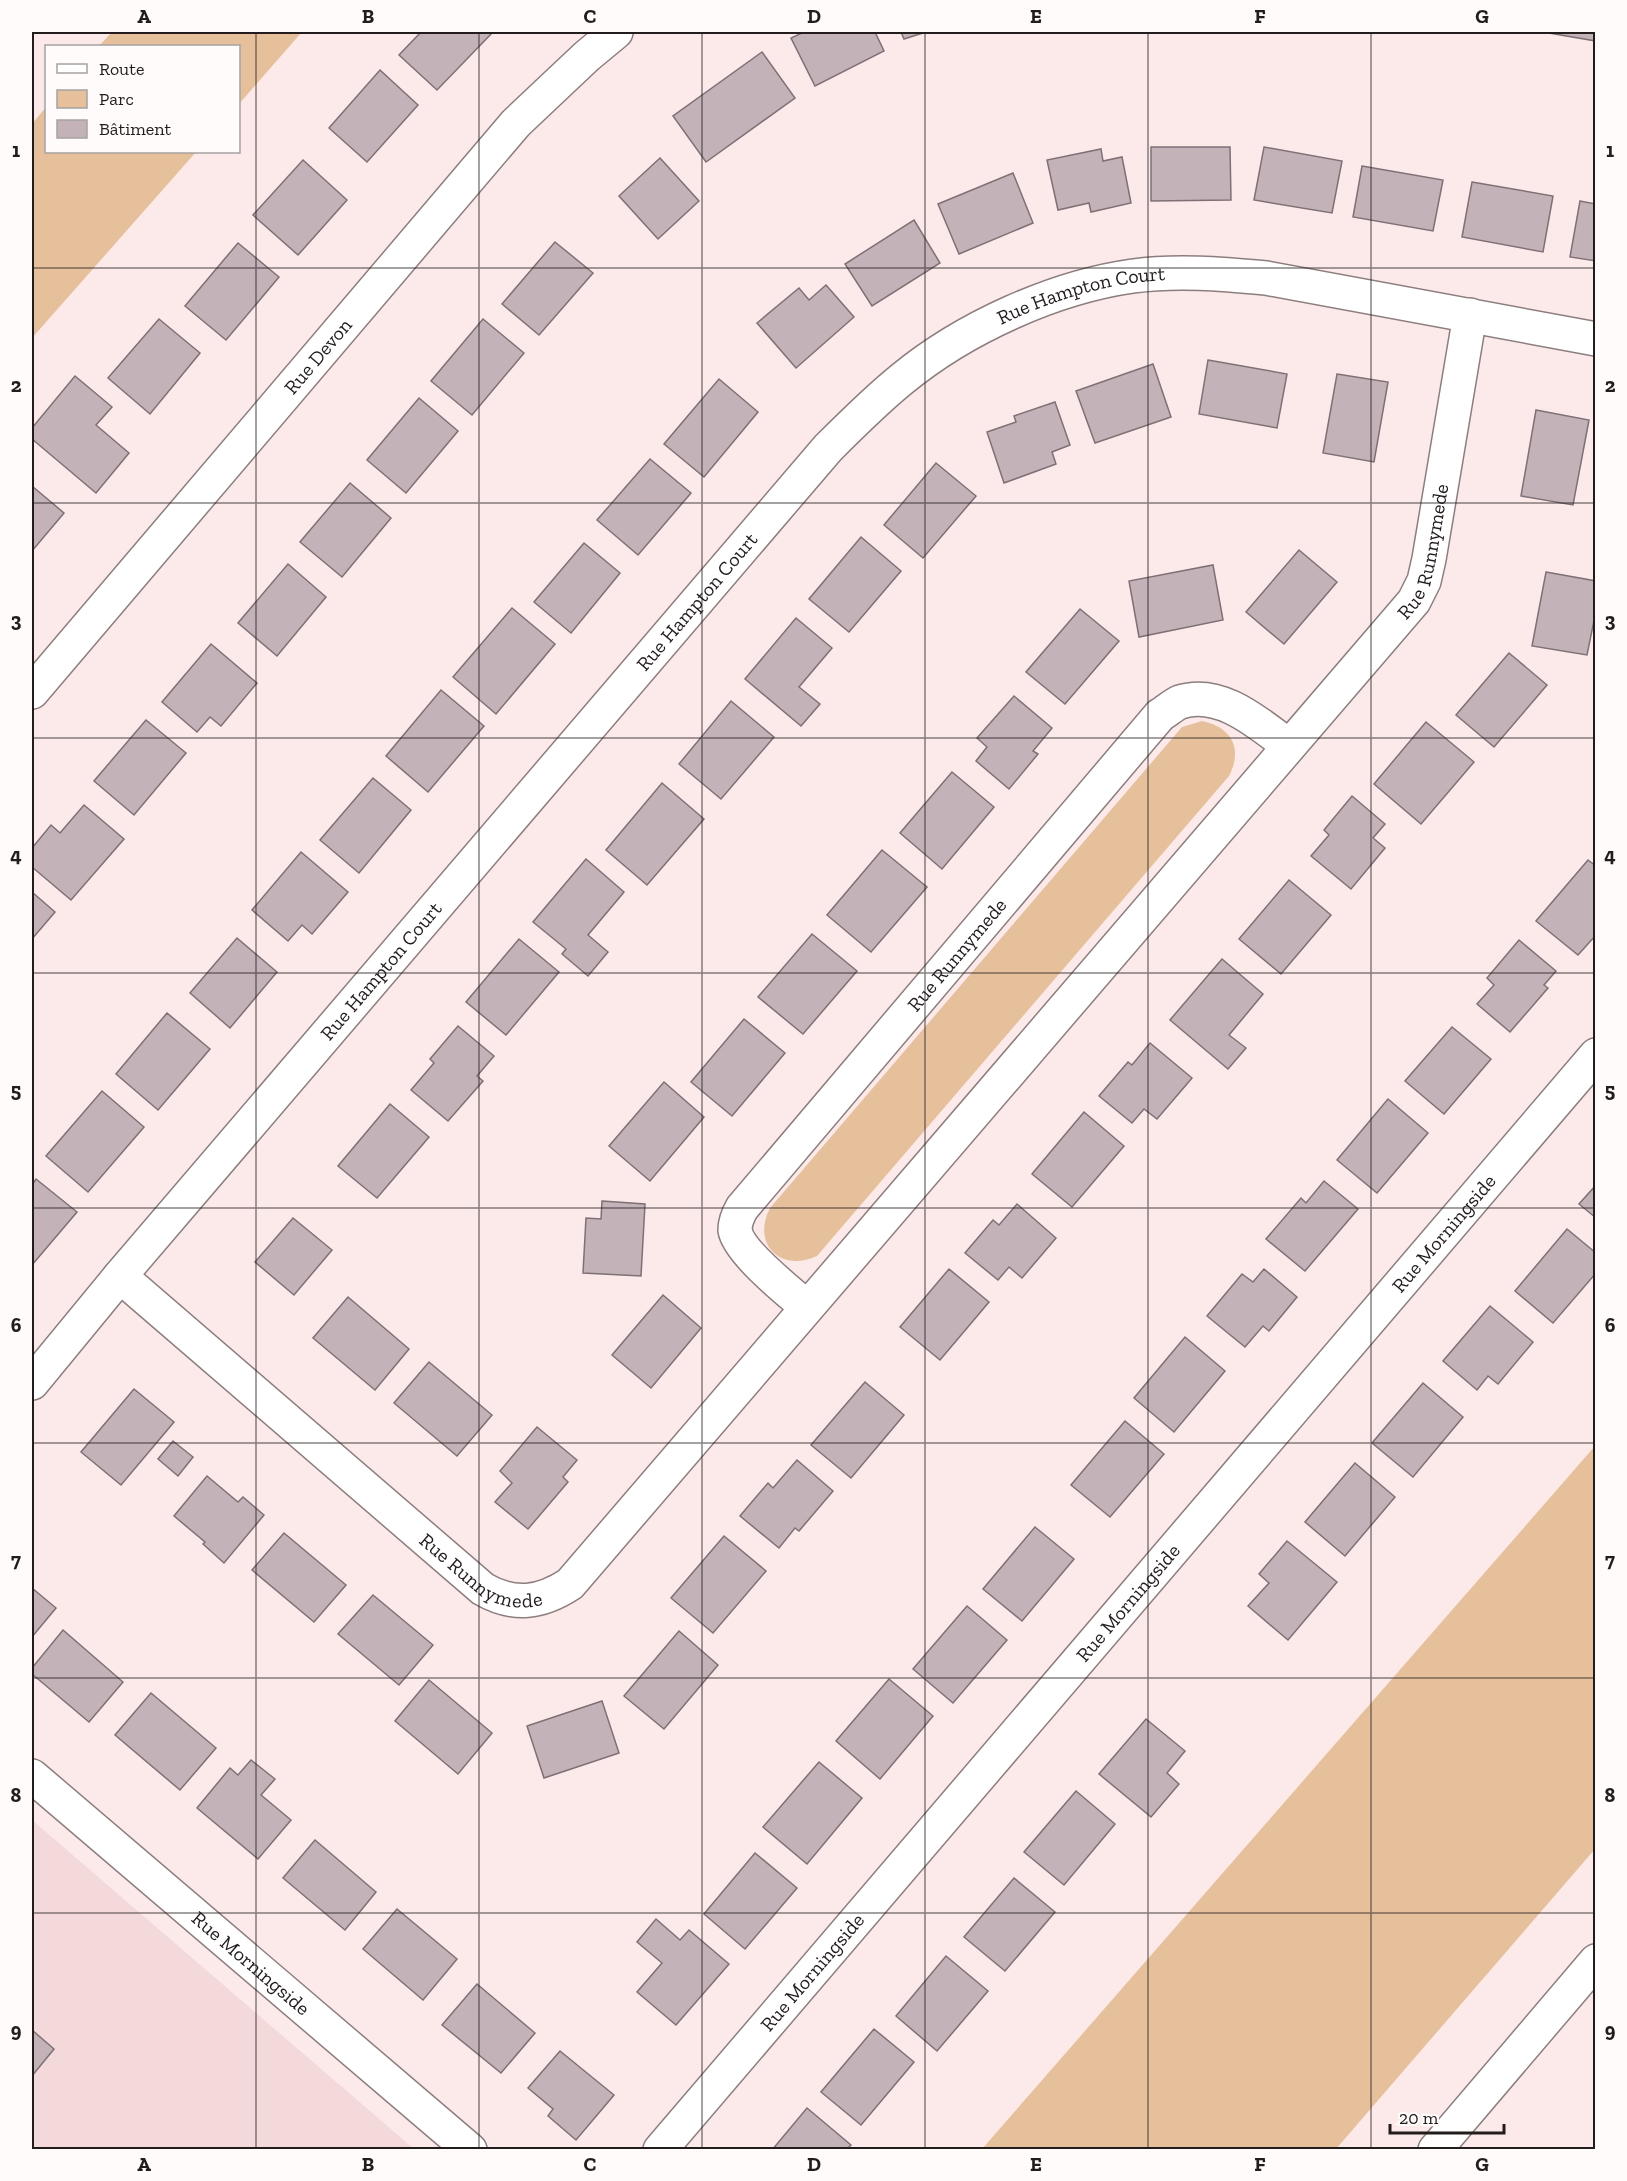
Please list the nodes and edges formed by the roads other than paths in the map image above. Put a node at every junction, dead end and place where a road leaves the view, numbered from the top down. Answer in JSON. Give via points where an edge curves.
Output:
{"nodes":[{"id":1,"x":616,"y":32,"type":"edge"},
{"id":2,"x":1470,"y":315,"type":"junction"},
{"id":3,"x":1596,"y":339,"type":"edge"},
{"id":4,"x":32,"y":692,"type":"edge"},
{"id":5,"x":1289,"y":746,"type":"junction"},
{"id":6,"x":1596,"y":1055,"type":"edge"},
{"id":7,"x":120,"y":1276,"type":"junction"},
{"id":8,"x":807,"y":1307,"type":"junction"},
{"id":9,"x":32,"y":1383,"type":"edge"},
{"id":10,"x":32,"y":1776,"type":"edge"},
{"id":11,"x":1596,"y":1961,"type":"edge"},
{"id":12,"x":470,"y":2150,"type":"edge"},
{"id":13,"x":660,"y":2150,"type":"edge"},
{"id":14,"x":1435,"y":2150,"type":"edge"}],
"edges":[{"from":1,"to":4,"type":"street","name":"Rue Devon","via":[[516,123]]},
{"from":2,"to":3,"type":"street","name":"Rue Hampton Court"},
{"from":2,"to":5,"type":"street","name":"Rue Runnymede","via":[[1424,581],[1414,601]]},
{"from":2,"to":7,"type":"street","name":"Rue Hampton Court","via":[[1266,278],[1217,273],[1142,276],[1091,285],[1039,301],[985,325],[935,355],[903,378],[828,448]]},
{"from":5,"to":8,"type":"street","name":"Rue Runnymede"},
{"from":5,"to":8,"type":"street","name":"Rue Runnymede","via":[[1223,703],[1199,699],[1179,703],[1160,715],[742,1208],[735,1232],[741,1245]]},
{"from":6,"to":13,"type":"street","name":"Rue Morningside"},
{"from":7,"to":8,"type":"street","name":"Rue Runnymede","via":[[483,1589],[498,1598],[517,1601],[536,1600],[570,1584]]},
{"from":7,"to":9,"type":"street","name":"Rue Hampton Court"},
{"from":10,"to":12,"type":"street","name":"Rue Morningside"},
{"from":11,"to":14,"type":"street"}]}
